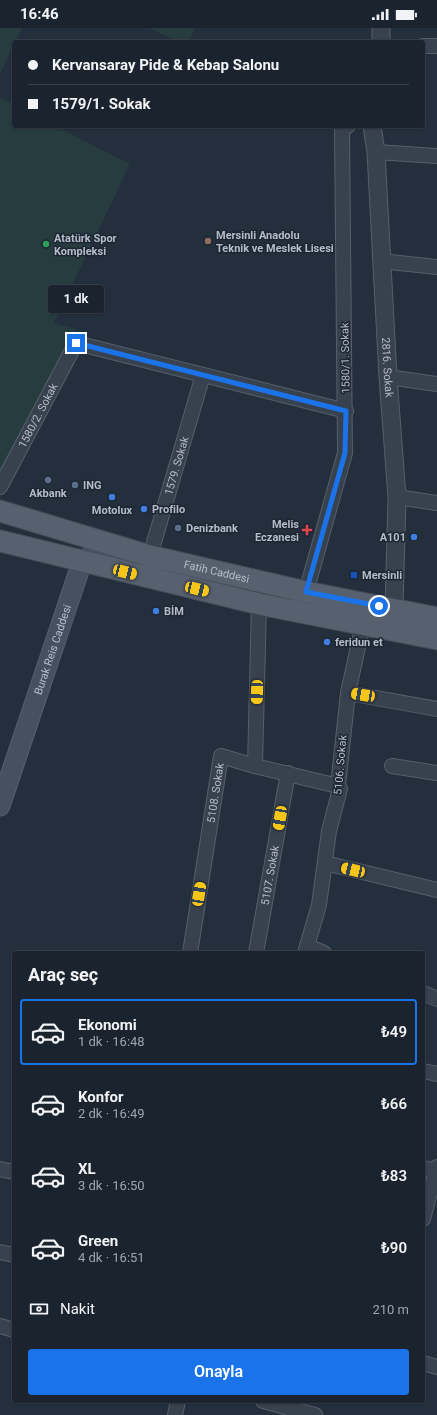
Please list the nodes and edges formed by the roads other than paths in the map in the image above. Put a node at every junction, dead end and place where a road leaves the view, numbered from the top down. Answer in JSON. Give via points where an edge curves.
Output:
{"nodes":[{"id":1,"x":381,"y":28,"type":"edge"},
{"id":2,"x":381,"y":40,"type":"edge"},
{"id":3,"x":425,"y":46,"type":"edge"},
{"id":4,"x":437,"y":46,"type":"edge"},
{"id":5,"x":344,"y":128,"type":"edge"},
{"id":6,"x":372,"y":128,"type":"edge"},
{"id":7,"x":376,"y":152,"type":"junction"},
{"id":8,"x":437,"y":156,"type":"edge"},
{"id":9,"x":381,"y":261,"type":"junction"},
{"id":10,"x":437,"y":267,"type":"edge"},
{"id":11,"x":202,"y":375,"type":"junction"},
{"id":12,"x":388,"y":376,"type":"junction"},
{"id":13,"x":437,"y":384,"type":"edge"},
{"id":14,"x":346,"y":411,"type":"junction"},
{"id":15,"x":0,"y":487,"type":"edge"},
{"id":16,"x":397,"y":497,"type":"junction"},
{"id":17,"x":437,"y":503,"type":"edge"},
{"id":18,"x":0,"y":511,"type":"edge"},
{"id":19,"x":0,"y":541,"type":"edge"},
{"id":20,"x":150,"y":556,"type":"junction"},
{"id":21,"x":82,"y":562,"type":"junction"},
{"id":22,"x":306,"y":592,"type":"junction"},
{"id":23,"x":259,"y":604,"type":"junction"},
{"id":24,"x":394,"y":609,"type":"junction"},
{"id":25,"x":309,"y":613,"type":"junction"},
{"id":26,"x":437,"y":618,"type":"edge"},
{"id":27,"x":363,"y":624,"type":"junction"},
{"id":28,"x":437,"y":639,"type":"edge"},
{"id":29,"x":348,"y":693,"type":"junction"},
{"id":30,"x":437,"y":709,"type":"edge"},
{"id":31,"x":254,"y":766,"type":"junction"},
{"id":32,"x":392,"y":766,"type":"dead end"},
{"id":33,"x":288,"y":773,"type":"junction"},
{"id":34,"x":437,"y":773,"type":"edge"},
{"id":35,"x":338,"y":786,"type":"junction"},
{"id":36,"x":0,"y":806,"type":"edge"},
{"id":37,"x":325,"y":863,"type":"junction"},
{"id":38,"x":437,"y":890,"type":"edge"},
{"id":39,"x":306,"y":950,"type":"edge"},
{"id":40,"x":190,"y":951,"type":"edge"},
{"id":41,"x":256,"y":951,"type":"edge"},
{"id":42,"x":425,"y":994,"type":"edge"},
{"id":43,"x":437,"y":999,"type":"edge"},
{"id":44,"x":425,"y":1071,"type":"edge"},
{"id":45,"x":437,"y":1074,"type":"edge"},
{"id":46,"x":432,"y":1168,"type":"edge"},
{"id":47,"x":0,"y":1169,"type":"edge"},
{"id":48,"x":12,"y":1172,"type":"edge"},
{"id":49,"x":425,"y":1208,"type":"edge"},
{"id":50,"x":0,"y":1252,"type":"edge"},
{"id":51,"x":12,"y":1255,"type":"edge"},
{"id":52,"x":0,"y":1326,"type":"edge"},
{"id":53,"x":12,"y":1329,"type":"edge"},
{"id":54,"x":425,"y":1364,"type":"edge"},
{"id":55,"x":437,"y":1367,"type":"edge"},
{"id":56,"x":178,"y":1403,"type":"edge"},
{"id":57,"x":270,"y":1403,"type":"edge"},
{"id":58,"x":175,"y":1415,"type":"edge"},
{"id":59,"x":315,"y":1415,"type":"edge"}],
"edges":[{"from":1,"to":2,"type":"street"},
{"from":3,"to":4,"type":"street"},
{"from":5,"to":14,"type":"street","name":"1580/1. Sokak","via":[[342,129]]},
{"from":6,"to":7,"type":"street","name":"2816. Sokak"},
{"from":7,"to":8,"type":"street"},
{"from":7,"to":9,"type":"street","name":"2816. Sokak"},
{"from":9,"to":10,"type":"street"},
{"from":9,"to":12,"type":"street","name":"2816. Sokak"},
{"from":11,"to":14,"type":"street"},
{"from":11,"to":15,"type":"street","name":"1580/2. Sokak","via":[[76,343]]},
{"from":11,"to":20,"type":"street","name":"1579. Sokak"},
{"from":12,"to":13,"type":"street"},
{"from":12,"to":16,"type":"street","name":"2816. Sokak"},
{"from":14,"to":22,"type":"street","name":"1580/1. Sokak","via":[[345,453]]},
{"from":16,"to":17,"type":"street"},
{"from":16,"to":24,"type":"street","name":"2816. Sokak"},
{"from":18,"to":20,"type":"main road","name":"Fatih Caddesi"},
{"from":19,"to":21,"type":"main road"},
{"from":20,"to":21,"type":"main road","via":[[103,550]]},
{"from":20,"to":22,"type":"main road","name":"Fatih Caddesi"},
{"from":21,"to":23,"type":"main road"},
{"from":21,"to":36,"type":"main road","name":"Burak Reis Caddesi"},
{"from":22,"to":24,"type":"main road","name":"Fatih Caddesi"},
{"from":22,"to":25,"type":"street","name":"1580/1. Sokak"},
{"from":23,"to":25,"type":"main road"},
{"from":23,"to":31,"type":"street"},
{"from":24,"to":26,"type":"main road","name":"Fatih Caddesi"},
{"from":25,"to":27,"type":"main road"},
{"from":27,"to":28,"type":"main road"},
{"from":27,"to":29,"type":"street","name":"5106. Sokak"},
{"from":29,"to":30,"type":"street"},
{"from":29,"to":35,"type":"street","name":"5106. Sokak"},
{"from":31,"to":33,"type":"street"},
{"from":31,"to":40,"type":"street","name":"5108. Sokak","via":[[221,756]]},
{"from":32,"to":34,"type":"street"},
{"from":33,"to":35,"type":"street"},
{"from":33,"to":41,"type":"street","name":"5107. Sokak"},
{"from":35,"to":37,"type":"street","name":"5106. Sokak","via":[[340,789],[329,831]]},
{"from":37,"to":38,"type":"street"},
{"from":37,"to":39,"type":"street","name":"5106. Sokak","via":[[318,905]]},
{"from":42,"to":43,"type":"street"},
{"from":44,"to":45,"type":"street"},
{"from":46,"to":49,"type":"street"},
{"from":47,"to":48,"type":"street"},
{"from":50,"to":51,"type":"street"},
{"from":52,"to":53,"type":"street"},
{"from":54,"to":55,"type":"street"},
{"from":56,"to":58,"type":"street"},
{"from":57,"to":59,"type":"street"}]}
